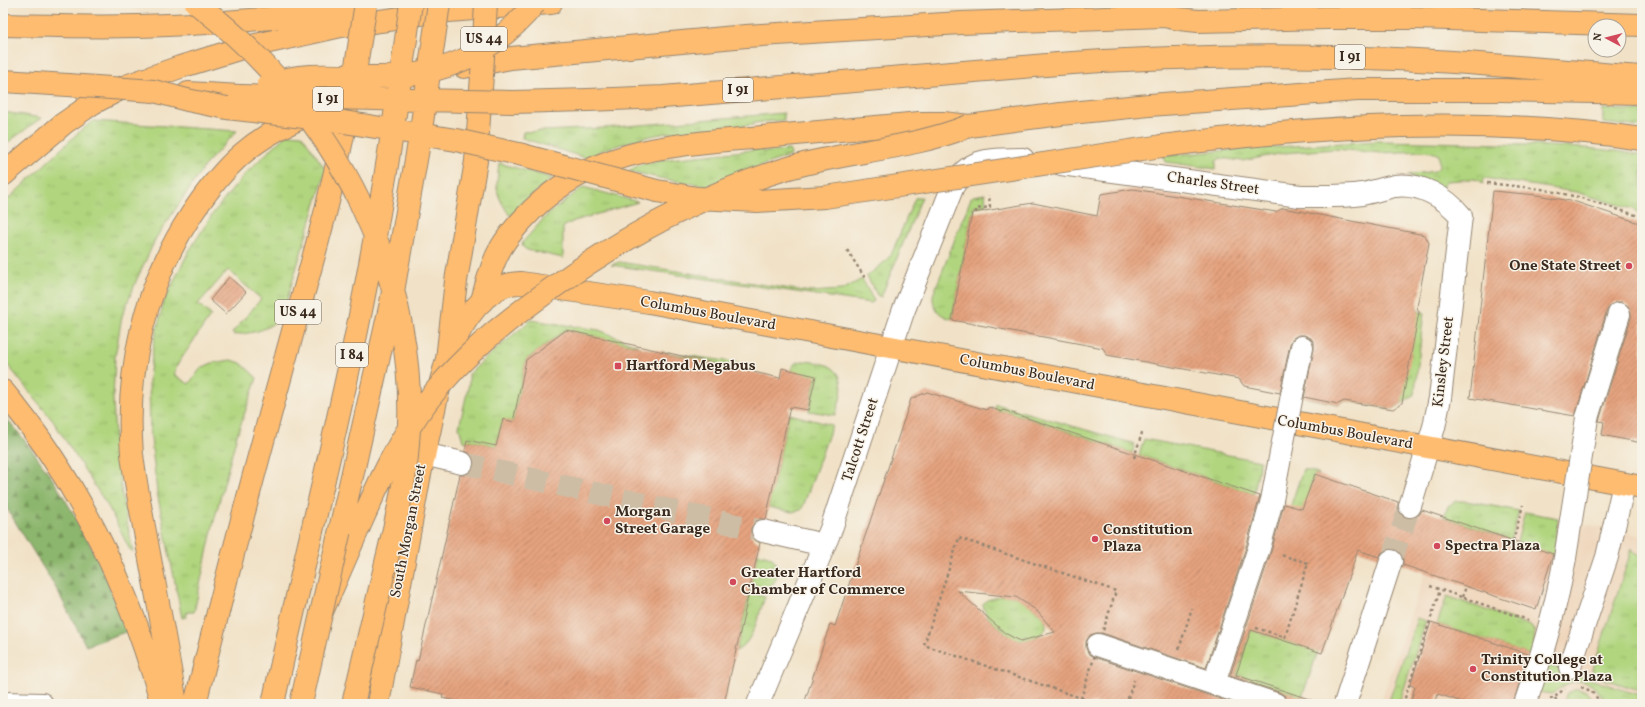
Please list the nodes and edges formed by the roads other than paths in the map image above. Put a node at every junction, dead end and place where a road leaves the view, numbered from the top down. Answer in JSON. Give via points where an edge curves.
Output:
{"nodes":[{"id":1,"x":196,"y":3,"type":"edge"},
{"id":2,"x":366,"y":3,"type":"edge"},
{"id":3,"x":486,"y":3,"type":"edge"},
{"id":4,"x":535,"y":3,"type":"edge"},
{"id":5,"x":550,"y":3,"type":"edge"},
{"id":6,"x":1334,"y":3,"type":"edge"},
{"id":7,"x":425,"y":6,"type":"edge"},
{"id":8,"x":1164,"y":16,"type":"junction"},
{"id":9,"x":3,"y":25,"type":"edge"},
{"id":10,"x":1642,"y":25,"type":"edge"},
{"id":11,"x":1642,"y":77,"type":"edge"},
{"id":12,"x":3,"y":81,"type":"edge"},
{"id":13,"x":154,"y":91,"type":"junction"},
{"id":14,"x":1642,"y":93,"type":"edge"},
{"id":15,"x":240,"y":96,"type":"junction"},
{"id":16,"x":969,"y":126,"type":"junction"},
{"id":17,"x":1642,"y":138,"type":"edge"},
{"id":18,"x":3,"y":174,"type":"edge"},
{"id":19,"x":960,"y":174,"type":"joint"},
{"id":20,"x":1461,"y":216,"type":"joint"},
{"id":21,"x":482,"y":301,"type":"junction"},
{"id":22,"x":1619,"y":314,"type":"dead end"},
{"id":23,"x":1302,"y":347,"type":"dead end"},
{"id":24,"x":892,"y":348,"type":"junction"},
{"id":25,"x":447,"y":359,"type":"junction"},
{"id":26,"x":3,"y":391,"type":"edge"},
{"id":27,"x":1428,"y":448,"type":"junction"},
{"id":28,"x":424,"y":454,"type":"junction"},
{"id":29,"x":462,"y":463,"type":"tunnel mouth"},
{"id":30,"x":1633,"y":486,"type":"edge"},
{"id":31,"x":1410,"y":506,"type":"tunnel mouth"},
{"id":32,"x":763,"y":531,"type":"tunnel mouth"},
{"id":33,"x":824,"y":544,"type":"junction"},
{"id":34,"x":1391,"y":561,"type":"tunnel mouth"},
{"id":35,"x":321,"y":614,"type":"junction"},
{"id":36,"x":1098,"y":645,"type":"road end"},
{"id":37,"x":1572,"y":680,"type":"road end"},
{"id":38,"x":1214,"y":683,"type":"junction"},
{"id":39,"x":1535,"y":702,"type":"edge"},
{"id":40,"x":3,"y":703,"type":"edge"},
{"id":41,"x":42,"y":704,"type":"edge"},
{"id":42,"x":162,"y":704,"type":"edge"},
{"id":43,"x":176,"y":704,"type":"edge"},
{"id":44,"x":195,"y":704,"type":"edge"},
{"id":45,"x":273,"y":704,"type":"edge"},
{"id":46,"x":301,"y":704,"type":"edge"},
{"id":47,"x":353,"y":704,"type":"edge"},
{"id":48,"x":378,"y":704,"type":"edge"},
{"id":49,"x":758,"y":704,"type":"edge"},
{"id":50,"x":1275,"y":704,"type":"edge"},
{"id":51,"x":1345,"y":704,"type":"edge"}],
"edges":[{"from":1,"to":47,"type":"main road","bridge":true,"via":[[234,34],[271,71],[327,143],[353,186],[374,232],[398,309],[405,345],[408,382],[407,455],[397,518]]},
{"from":2,"to":44,"type":"main road","number":"US 44","bridge":true,"via":[[338,163]]},
{"from":3,"to":25,"type":"main road","number":"US 44","bridge":true,"via":[[476,161],[456,281]]},
{"from":4,"to":15,"type":"main road","bridge":true,"via":[[491,46],[442,68],[396,76],[303,76],[271,83]]},
{"from":5,"to":7,"type":"main road"},
{"from":6,"to":8,"type":"main road","via":[[1198,8]]},
{"from":7,"to":9,"type":"main road","via":[[173,25]]},
{"from":7,"to":18,"type":"main road","via":[[403,18],[341,26],[274,41],[152,76],[109,94],[84,109]]},
{"from":7,"to":35,"type":"main road","number":"I 84","bridge":true,"via":[[418,144],[391,303]]},
{"from":7,"to":45,"type":"main road","number":"I 84","bridge":true,"via":[[391,144],[352,352]]},
{"from":8,"to":10,"type":"main road","via":[[1198,21],[1415,18]]},
{"from":8,"to":43,"type":"main road","via":[[817,31],[668,42],[511,58],[378,90],[303,117],[262,138],[221,176],[185,225],[158,279],[137,350],[131,394],[132,455]]},
{"from":11,"to":15,"type":"main road","number":"I 91","bridge":true,"via":[[1397,59],[1325,56],[1171,57],[663,97],[469,102]]},
{"from":12,"to":13,"type":"main road","number":"I 91","bridge":true},
{"from":13,"to":15,"type":"main road","number":"I 91","bridge":true},
{"from":13,"to":17,"type":"main road","bridge":true,"via":[[227,108],[338,120],[456,140],[657,191],[737,201],[825,197],[1162,146],[1310,130],[1398,126],[1538,128]]},
{"from":14,"to":16,"type":"main road","via":[[1357,90],[1209,100],[1061,114]]},
{"from":16,"to":21,"type":"main road","via":[[919,123],[702,142],[622,157],[582,173],[550,194],[522,221],[508,236],[494,258]]},
{"from":16,"to":35,"type":"main road","bridge":true,"via":[[931,139],[806,163],[737,186],[686,208],[630,237],[591,261],[521,311],[467,357],[419,413],[392,456],[375,490]]},
{"from":19,"to":20,"type":"street","name":"Charles Street","via":[[976,163],[1024,160],[1300,196],[1365,194],[1397,186],[1410,187],[1423,189],[1438,196]]},
{"from":19,"to":24,"type":"street","name":"Talcott Street","via":[[947,200],[903,312]]},
{"from":20,"to":27,"type":"street","name":"Kinsley Street","via":[[1440,398]]},
{"from":21,"to":24,"type":"main road","name":"Columbus Boulevard","via":[[505,286],[521,283],[649,302]]},
{"from":21,"to":25,"type":"main road","name":"Columbus Boulevard","via":[[461,328]]},
{"from":22,"to":39,"type":"street","bridge":true,"via":[[1586,418],[1565,558],[1541,658]]},
{"from":23,"to":38,"type":"street","bridge":true,"via":[[1272,500],[1259,548]]},
{"from":24,"to":27,"type":"main road","name":"Columbus Boulevard"},
{"from":24,"to":33,"type":"street","name":"Talcott Street","via":[[840,504]]},
{"from":25,"to":28,"type":"main road","name":"South Morgan Street","number":"US 44"},
{"from":26,"to":42,"type":"main road","via":[[49,450],[79,498],[104,546],[138,627]]},
{"from":27,"to":30,"type":"main road","name":"Columbus Boulevard"},
{"from":27,"to":31,"type":"street","name":"Kinsley Street"},
{"from":28,"to":29,"type":"street"},
{"from":28,"to":48,"type":"main road","name":"South Morgan Street","number":"US 44"},
{"from":30,"to":37,"type":"street","via":[[1607,557]]},
{"from":32,"to":33,"type":"street"},
{"from":33,"to":49,"type":"street","name":"Talcott Street"},
{"from":34,"to":51,"type":"street"},
{"from":35,"to":46,"type":"main road","number":"I 84"},
{"from":36,"to":38,"type":"street"},
{"from":38,"to":50,"type":"street"},
{"from":40,"to":41,"type":"street"}]}
